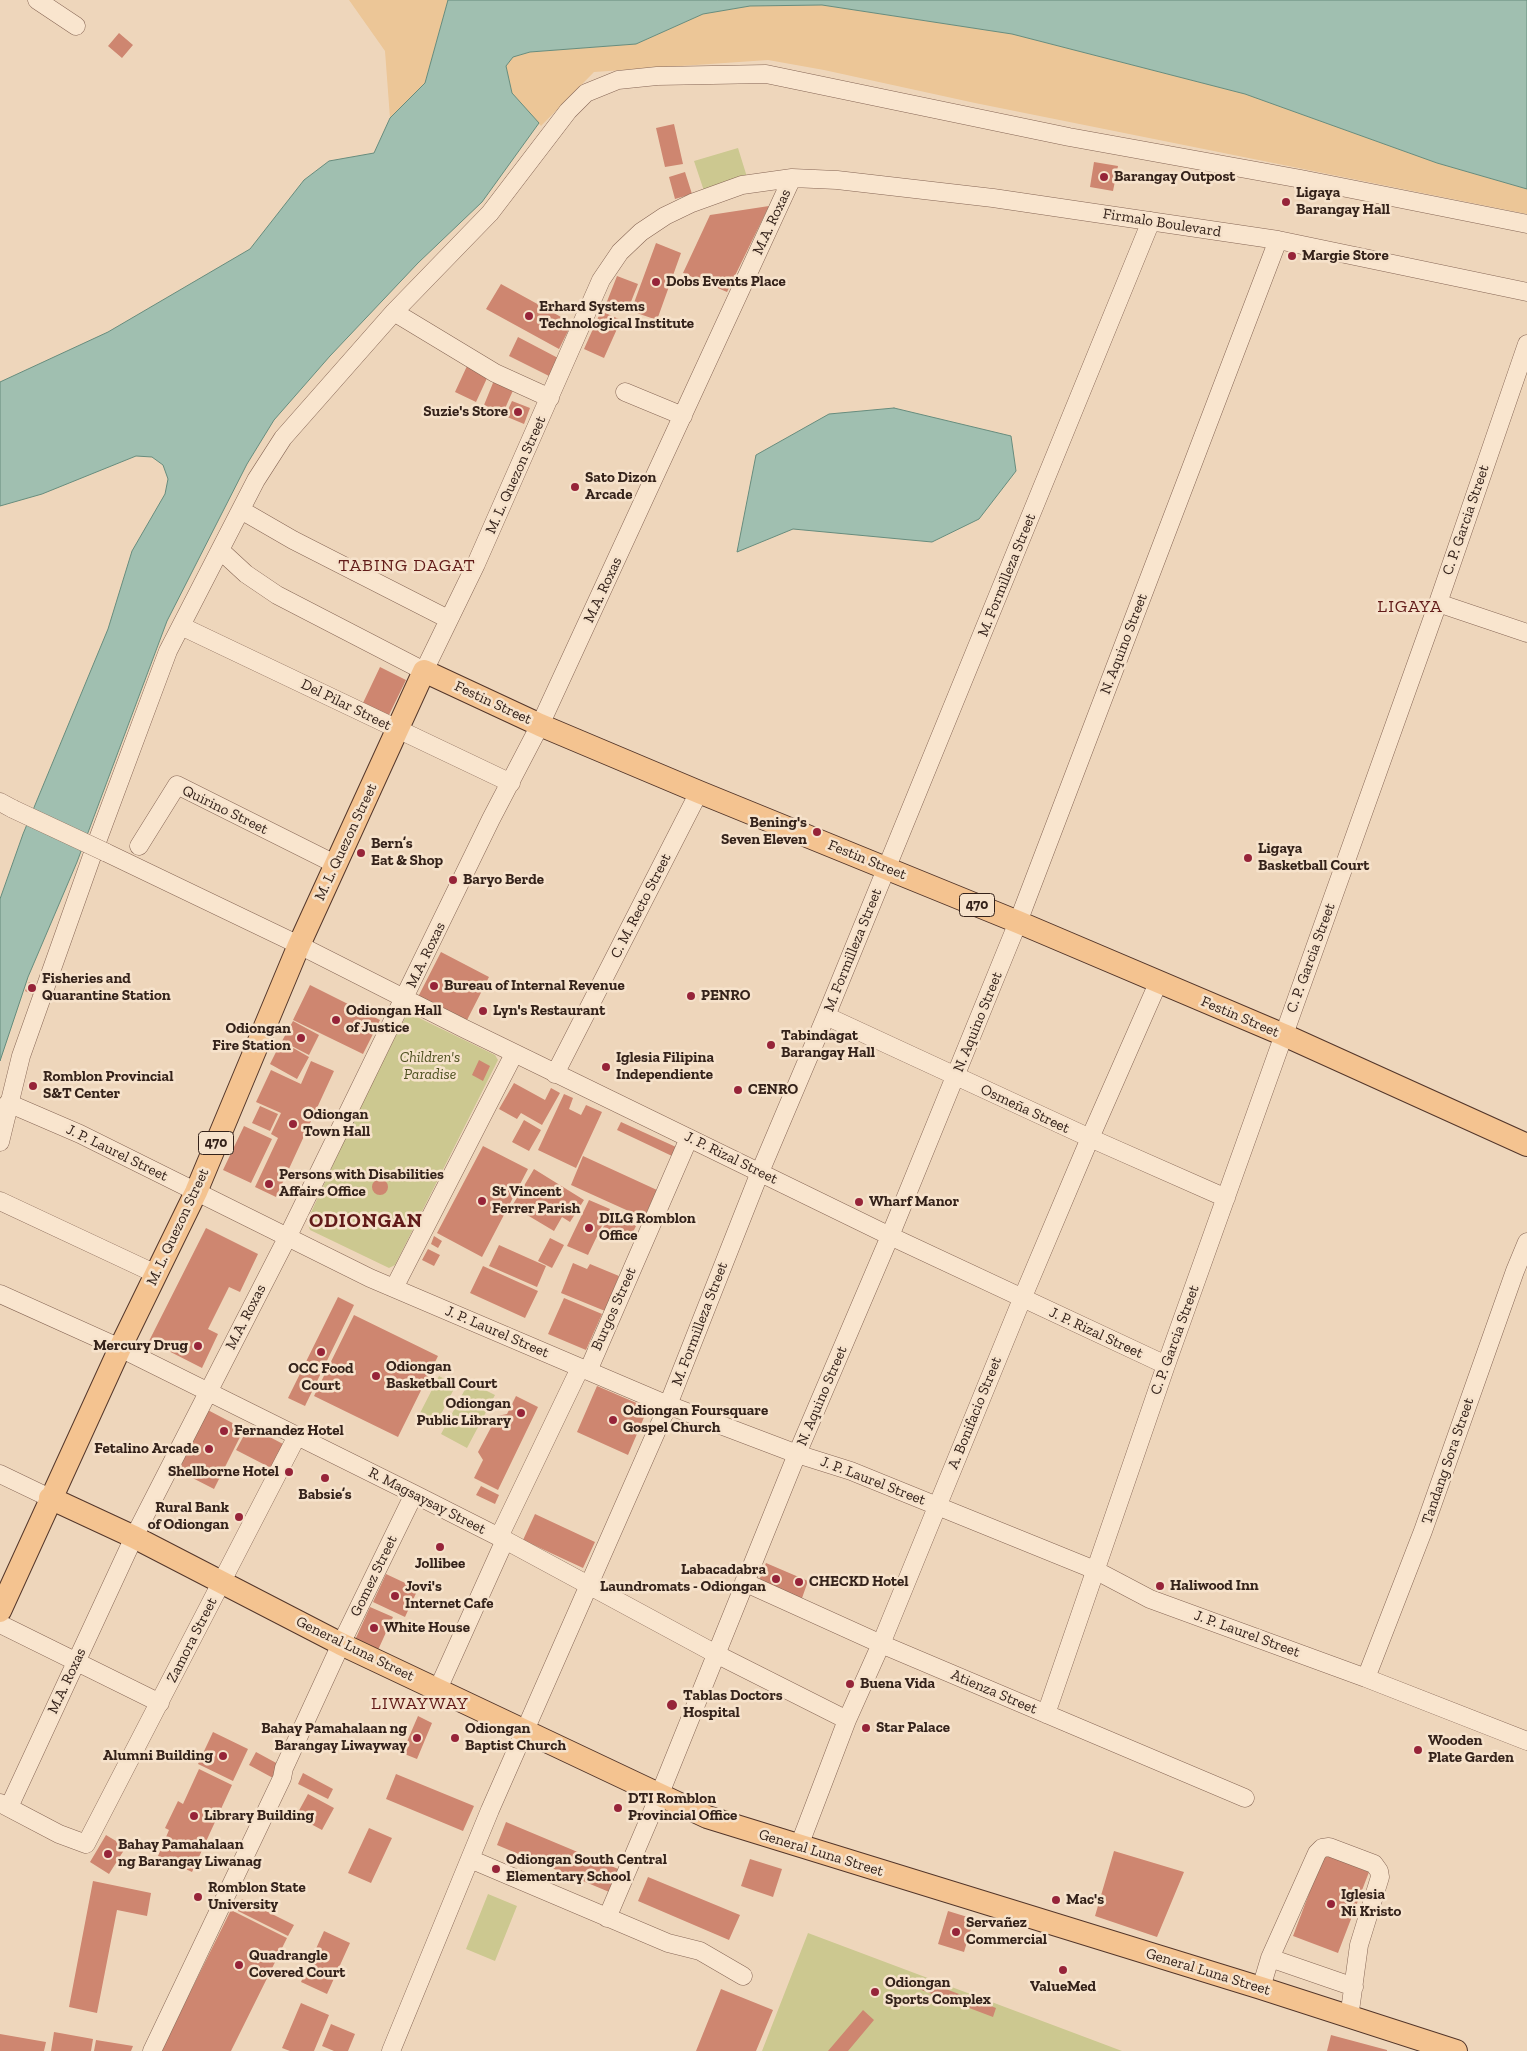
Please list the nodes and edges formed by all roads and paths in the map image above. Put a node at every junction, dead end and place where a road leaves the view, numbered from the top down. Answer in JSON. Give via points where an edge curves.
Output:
{"nodes":[{"id":1,"x":37,"y":0,"type":"edge"},
{"id":2,"x":76,"y":26,"type":"dead end"},
{"id":3,"x":792,"y":178,"type":"junction"},
{"id":4,"x":1151,"y":221,"type":"junction"},
{"id":5,"x":1527,"y":224,"type":"edge"},
{"id":6,"x":1278,"y":240,"type":"junction"},
{"id":7,"x":1527,"y":292,"type":"edge"},
{"id":8,"x":394,"y":312,"type":"junction"},
{"id":9,"x":1527,"y":344,"type":"edge"},
{"id":10,"x":624,"y":392,"type":"dead end"},
{"id":11,"x":550,"y":398,"type":"junction"},
{"id":12,"x":683,"y":416,"type":"junction"},
{"id":13,"x":241,"y":510,"type":"junction"},
{"id":14,"x":220,"y":550,"type":"junction"},
{"id":15,"x":1438,"y":603,"type":"junction"},
{"id":16,"x":448,"y":619,"type":"junction"},
{"id":17,"x":181,"y":626,"type":"junction"},
{"id":18,"x":1527,"y":633,"type":"edge"},
{"id":19,"x":424,"y":671,"type":"junction"},
{"id":20,"x":540,"y":725,"type":"junction"},
{"id":21,"x":398,"y":730,"type":"junction"},
{"id":22,"x":511,"y":783,"type":"junction"},
{"id":23,"x":699,"y":792,"type":"junction"},
{"id":24,"x":6,"y":805,"type":"edge"},
{"id":25,"x":139,"y":846,"type":"dead end"},
{"id":26,"x":335,"y":864,"type":"junction"},
{"id":27,"x":887,"y":868,"type":"junction"},
{"id":28,"x":1018,"y":922,"type":"junction"},
{"id":29,"x":299,"y":945,"type":"junction"},
{"id":30,"x":1158,"y":983,"type":"junction"},
{"id":31,"x":404,"y":999,"type":"junction"},
{"id":32,"x":826,"y":1016,"type":"junction"},
{"id":33,"x":1284,"y":1035,"type":"junction"},
{"id":34,"x":514,"y":1054,"type":"junction"},
{"id":35,"x":556,"y":1074,"type":"junction"},
{"id":36,"x":956,"y":1077,"type":"junction"},
{"id":37,"x":8,"y":1103,"type":"junction"},
{"id":38,"x":689,"y":1138,"type":"junction"},
{"id":39,"x":1090,"y":1138,"type":"junction"},
{"id":40,"x":0,"y":1142,"type":"edge"},
{"id":41,"x":1527,"y":1145,"type":"edge"},
{"id":42,"x":760,"y":1172,"type":"junction"},
{"id":43,"x":196,"y":1192,"type":"junction"},
{"id":44,"x":1226,"y":1198,"type":"junction"},
{"id":45,"x":0,"y":1201,"type":"edge"},
{"id":46,"x":890,"y":1236,"type":"junction"},
{"id":47,"x":287,"y":1238,"type":"junction"},
{"id":48,"x":1527,"y":1242,"type":"edge"},
{"id":49,"x":156,"y":1274,"type":"junction"},
{"id":50,"x":394,"y":1288,"type":"junction"},
{"id":51,"x":0,"y":1294,"type":"edge"},
{"id":52,"x":1022,"y":1299,"type":"junction"},
{"id":53,"x":120,"y":1348,"type":"junction"},
{"id":54,"x":1166,"y":1365,"type":"junction"},
{"id":55,"x":584,"y":1369,"type":"junction"},
{"id":56,"x":207,"y":1392,"type":"junction"},
{"id":57,"x":668,"y":1405,"type":"junction"},
{"id":58,"x":297,"y":1436,"type":"junction"},
{"id":59,"x":797,"y":1454,"type":"junction"},
{"id":60,"x":0,"y":1474,"type":"edge"},
{"id":61,"x":414,"y":1494,"type":"junction"},
{"id":62,"x":50,"y":1498,"type":"junction"},
{"id":63,"x":936,"y":1506,"type":"junction"},
{"id":64,"x":134,"y":1536,"type":"junction"},
{"id":65,"x":502,"y":1539,"type":"junction"},
{"id":66,"x":1095,"y":1570,"type":"junction"},
{"id":67,"x":222,"y":1581,"type":"junction"},
{"id":68,"x":744,"y":1582,"type":"junction"},
{"id":69,"x":590,"y":1586,"type":"junction"},
{"id":70,"x":0,"y":1611,"type":"edge"},
{"id":71,"x":0,"y":1624,"type":"edge"},
{"id":72,"x":341,"y":1644,"type":"junction"},
{"id":73,"x":881,"y":1644,"type":"junction"},
{"id":74,"x":716,"y":1654,"type":"junction"},
{"id":75,"x":76,"y":1661,"type":"junction"},
{"id":76,"x":1366,"y":1678,"type":"junction"},
{"id":77,"x":438,"y":1689,"type":"junction"},
{"id":78,"x":160,"y":1703,"type":"junction"},
{"id":79,"x":1046,"y":1714,"type":"junction"},
{"id":80,"x":847,"y":1720,"type":"junction"},
{"id":81,"x":524,"y":1730,"type":"junction"},
{"id":82,"x":1527,"y":1741,"type":"edge"},
{"id":83,"x":659,"y":1796,"type":"junction"},
{"id":84,"x":1245,"y":1798,"type":"dead end"},
{"id":85,"x":4,"y":1805,"type":"edge"},
{"id":86,"x":799,"y":1846,"type":"junction"},
{"id":87,"x":470,"y":1859,"type":"junction"},
{"id":88,"x":607,"y":1918,"type":"junction"},
{"id":89,"x":1270,"y":1958,"type":"junction"},
{"id":90,"x":743,"y":1976,"type":"dead end"},
{"id":91,"x":1354,"y":1987,"type":"junction"},
{"id":92,"x":1262,"y":1988,"type":"junction"},
{"id":93,"x":1349,"y":2018,"type":"junction"},
{"id":94,"x":152,"y":2051,"type":"edge"},
{"id":95,"x":391,"y":2051,"type":"edge"},
{"id":96,"x":1456,"y":2051,"type":"edge"}],
"edges":[{"from":1,"to":2,"type":"street"},
{"from":3,"to":4,"type":"street","name":"Firmalo Boulevard","via":[[993,198]]},
{"from":3,"to":11,"type":"street","name":"M. L. Quezon Street","via":[[742,185],[692,203],[641,232],[620,252],[601,280]]},
{"from":3,"to":12,"type":"street","name":"M.A. Roxas"},
{"from":4,"to":6,"type":"street","name":"Firmalo Boulevard"},
{"from":4,"to":27,"type":"street","name":"M. Formilleza Street"},
{"from":5,"to":8,"type":"street","via":[[1069,137],[766,74],[657,76],[618,80],[586,93],[568,111],[490,213]]},
{"from":6,"to":7,"type":"street","name":"Firmalo Boulevard"},
{"from":6,"to":28,"type":"street","name":"N. Aquino Street"},
{"from":8,"to":11,"type":"street","via":[[495,373]]},
{"from":8,"to":13,"type":"street","via":[[283,438]]},
{"from":9,"to":15,"type":"street","name":"C. P. Garcia Street"},
{"from":10,"to":12,"type":"street"},
{"from":11,"to":16,"type":"street","name":"M. L. Quezon Street"},
{"from":12,"to":20,"type":"street","name":"M.A. Roxas"},
{"from":13,"to":14,"type":"street"},
{"from":13,"to":16,"type":"street"},
{"from":14,"to":17,"type":"street"},
{"from":14,"to":19,"type":"street","name":"Festin Street","via":[[246,574],[277,595]]},
{"from":15,"to":18,"type":"street"},
{"from":15,"to":33,"type":"street","name":"C. P. Garcia Street"},
{"from":16,"to":19,"type":"street","name":"M. L. Quezon Street"},
{"from":17,"to":21,"type":"street","name":"Del Pilar Street"},
{"from":17,"to":37,"type":"street","via":[[168,651],[98,839],[21,1056]]},
{"from":19,"to":20,"type":"main road","name":"Festin Street","number":"470"},
{"from":19,"to":21,"type":"main road","name":"M. L. Quezon Street","number":"470"},
{"from":20,"to":22,"type":"street","name":"M.A. Roxas"},
{"from":20,"to":23,"type":"main road","name":"Festin Street","number":"470"},
{"from":21,"to":22,"type":"street","name":"Del Pilar Street"},
{"from":21,"to":26,"type":"main road","name":"M. L. Quezon Street","number":"470"},
{"from":22,"to":31,"type":"street","name":"M.A. Roxas"},
{"from":23,"to":27,"type":"main road","name":"Festin Street","number":"470"},
{"from":23,"to":35,"type":"street","name":"C. M. Recto Street"},
{"from":24,"to":29,"type":"street","name":"J. P. Rizal Street","bridge":true},
{"from":25,"to":26,"type":"street","name":"Quirino Street","via":[[177,785]]},
{"from":26,"to":29,"type":"main road","name":"M. L. Quezon Street","number":"470"},
{"from":27,"to":28,"type":"main road","name":"Festin Street","number":"470"},
{"from":27,"to":32,"type":"street","name":"M. Formilleza Street"},
{"from":28,"to":30,"type":"main road","name":"Festin Street","number":"470"},
{"from":28,"to":36,"type":"street","name":"N. Aquino Street"},
{"from":29,"to":31,"type":"street","name":"J. P. Rizal Street"},
{"from":29,"to":43,"type":"main road","name":"M. L. Quezon Street","number":"470"},
{"from":30,"to":33,"type":"main road","name":"Festin Street","number":"470"},
{"from":30,"to":39,"type":"street","name":"A. Bonifacio Street"},
{"from":31,"to":34,"type":"street","name":"J. P. Rizal Street"},
{"from":31,"to":47,"type":"street","name":"M.A. Roxas"},
{"from":32,"to":36,"type":"street","name":"Osmeña Street"},
{"from":32,"to":42,"type":"street","name":"M. Formilleza Street"},
{"from":33,"to":41,"type":"main road","name":"Festin Street","number":"470"},
{"from":33,"to":44,"type":"street","name":"C. P. Garcia Street"},
{"from":34,"to":35,"type":"street","name":"J. P. Rizal Street"},
{"from":34,"to":50,"type":"street"},
{"from":35,"to":38,"type":"street","name":"J. P. Rizal Street"},
{"from":36,"to":39,"type":"street","name":"Osmeña Street"},
{"from":36,"to":46,"type":"street","name":"N. Aquino Street"},
{"from":37,"to":40,"type":"street"},
{"from":37,"to":43,"type":"street","name":"J. P. Laurel Street","via":[[80,1134]]},
{"from":38,"to":42,"type":"street","name":"J. P. Rizal Street"},
{"from":38,"to":55,"type":"street","name":"Burgos Street"},
{"from":39,"to":44,"type":"street","name":"Osmeña Street"},
{"from":39,"to":52,"type":"street","name":"A. Bonifacio Street"},
{"from":42,"to":46,"type":"street","name":"J. P. Rizal Street"},
{"from":42,"to":57,"type":"street","name":"M. Formilleza Street"},
{"from":43,"to":47,"type":"street","name":"J. P. Laurel Street"},
{"from":43,"to":49,"type":"main road","name":"M. L. Quezon Street","number":"470"},
{"from":44,"to":54,"type":"street","name":"C. P. Garcia Street"},
{"from":45,"to":49,"type":"street"},
{"from":46,"to":52,"type":"street","name":"J. P. Rizal Street"},
{"from":46,"to":59,"type":"street","name":"N. Aquino Street"},
{"from":47,"to":50,"type":"street","name":"J. P. Laurel Street"},
{"from":47,"to":56,"type":"street","name":"M.A. Roxas"},
{"from":48,"to":76,"type":"street","name":"Tandang Sora Street","via":[[1423,1531]]},
{"from":49,"to":53,"type":"main road","name":"M. L. Quezon Street","number":"470"},
{"from":50,"to":55,"type":"street","name":"J. P. Laurel Street"},
{"from":51,"to":53,"type":"street","name":"R. Magsaysay Street"},
{"from":52,"to":54,"type":"street","name":"J. P. Rizal Street"},
{"from":52,"to":63,"type":"street","name":"A. Bonifacio Street"},
{"from":53,"to":56,"type":"street","name":"R. Magsaysay Street"},
{"from":53,"to":62,"type":"main road","name":"M. L. Quezon Street","number":"470"},
{"from":54,"to":66,"type":"street","name":"C. P. Garcia Street"},
{"from":55,"to":57,"type":"street","name":"J. P. Laurel Street"},
{"from":55,"to":65,"type":"street","name":"Burgos Street"},
{"from":56,"to":58,"type":"street","name":"R. Magsaysay Street"},
{"from":56,"to":64,"type":"street","name":"M.A. Roxas"},
{"from":57,"to":59,"type":"street","name":"J. P. Laurel Street"},
{"from":57,"to":69,"type":"street","name":"M. Formilleza Street"},
{"from":58,"to":61,"type":"street","name":"R. Magsaysay Street"},
{"from":58,"to":67,"type":"street","name":"Zamora Street"},
{"from":59,"to":63,"type":"street","name":"J. P. Laurel Street","via":[[850,1471]]},
{"from":59,"to":68,"type":"street","name":"N. Aquino Street"},
{"from":60,"to":62,"type":"street","name":"General Luna Street"},
{"from":61,"to":65,"type":"street","name":"R. Magsaysay Street"},
{"from":61,"to":72,"type":"street","name":"Gomez Street"},
{"from":62,"to":64,"type":"main road","name":"General Luna Street"},
{"from":62,"to":70,"type":"main road","name":"M. L. Quezon Street","number":"470"},
{"from":63,"to":66,"type":"street","name":"J. P. Laurel Street"},
{"from":63,"to":73,"type":"street","name":"A. Bonifacio Street"},
{"from":64,"to":67,"type":"main road","name":"General Luna Street"},
{"from":64,"to":75,"type":"street","name":"M.A. Roxas"},
{"from":65,"to":69,"type":"street","name":"R. Magsaysay Street"},
{"from":65,"to":77,"type":"street","name":"Burgos Street"},
{"from":66,"to":76,"type":"street","name":"J. P. Laurel Street","via":[[1150,1599]]},
{"from":66,"to":79,"type":"street","name":"C. P. Garcia Street"},
{"from":67,"to":72,"type":"main road","name":"General Luna Street"},
{"from":67,"to":78,"type":"street","name":"Zamora Street"},
{"from":68,"to":73,"type":"street","name":"Atienza Street"},
{"from":68,"to":74,"type":"street","name":"N. Aquino Street"},
{"from":69,"to":74,"type":"street","name":"R. Magsaysay Street"},
{"from":69,"to":81,"type":"street","name":"M. Formilleza Street"},
{"from":71,"to":75,"type":"street"},
{"from":72,"to":77,"type":"main road","name":"General Luna Street"},
{"from":72,"to":94,"type":"street","name":"Gomez Street","via":[[282,1778]]},
{"from":73,"to":79,"type":"street","name":"Atienza Street"},
{"from":73,"to":80,"type":"street","name":"A. Bonifacio Street"},
{"from":74,"to":80,"type":"street","name":"R. Magsaysay Street"},
{"from":74,"to":83,"type":"street","name":"N. Aquino Street"},
{"from":75,"to":78,"type":"street"},
{"from":75,"to":85,"type":"street","name":"M.A. Roxas"},
{"from":76,"to":82,"type":"street","name":"J. P. Laurel Street"},
{"from":77,"to":81,"type":"main road","name":"General Luna Street"},
{"from":78,"to":85,"type":"street","name":"Zamora Street","via":[[86,1844],[58,1834]]},
{"from":79,"to":84,"type":"street","name":"Atienza Street"},
{"from":80,"to":86,"type":"street","name":"A. Bonifacio Street"},
{"from":81,"to":83,"type":"main road","name":"General Luna Street"},
{"from":81,"to":87,"type":"street","name":"M. Formilleza Street"},
{"from":83,"to":86,"type":"main road","name":"General Luna Street","via":[[707,1817]]},
{"from":83,"to":88,"type":"street","name":"N. Aquino Street"},
{"from":86,"to":92,"type":"main road","name":"General Luna Street"},
{"from":87,"to":88,"type":"street"},
{"from":87,"to":95,"type":"street","name":"M. Formilleza Street"},
{"from":88,"to":90,"type":"street","via":[[668,1944],[700,1951]]},
{"from":89,"to":91,"type":"street"},
{"from":89,"to":91,"type":"street","via":[[1317,1853],[1329,1847],[1374,1864],[1379,1871],[1380,1877],[1359,1945]]},
{"from":89,"to":92,"type":"street"},
{"from":91,"to":93,"type":"street"},
{"from":92,"to":93,"type":"main road","name":"General Luna Street"},
{"from":93,"to":96,"type":"main road","name":"General Luna Street"}]}
